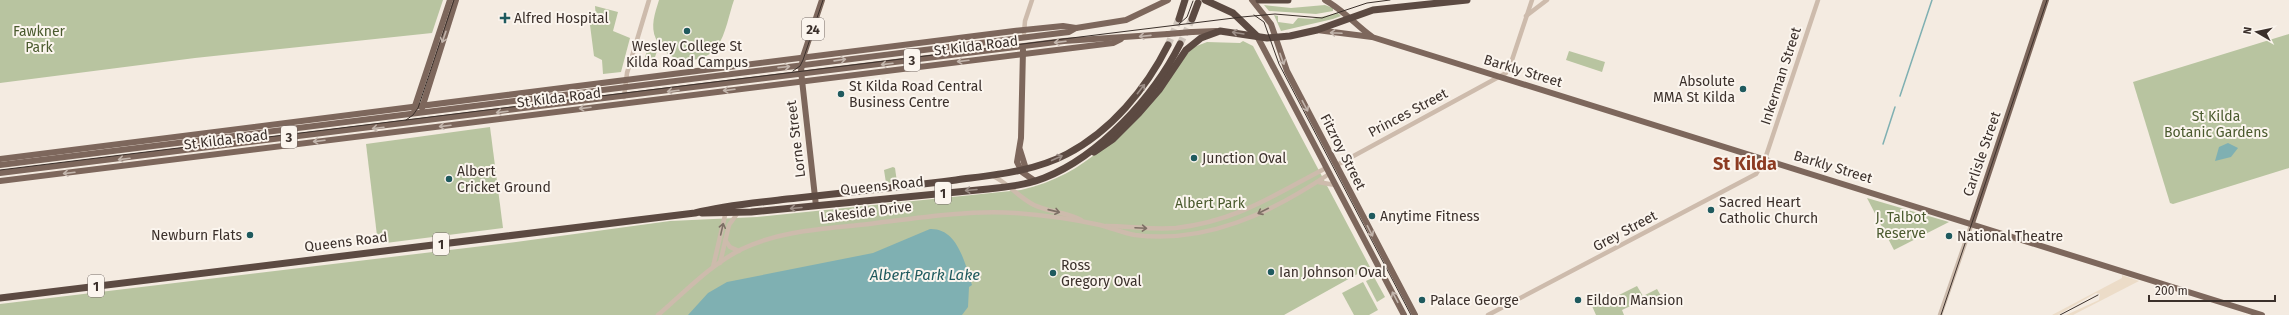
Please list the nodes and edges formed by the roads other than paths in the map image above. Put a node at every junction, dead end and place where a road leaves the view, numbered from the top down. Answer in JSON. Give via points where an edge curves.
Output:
{"nodes":[{"id":1,"x":450,"y":0,"type":"edge"},
{"id":2,"x":456,"y":0,"type":"edge"},
{"id":3,"x":649,"y":0,"type":"edge"},
{"id":4,"x":822,"y":0,"type":"edge"},
{"id":5,"x":1032,"y":0,"type":"edge"},
{"id":6,"x":1156,"y":0,"type":"edge"},
{"id":7,"x":1168,"y":0,"type":"edge"},
{"id":8,"x":1185,"y":0,"type":"edge"},
{"id":9,"x":1205,"y":0,"type":"edge"},
{"id":10,"x":1252,"y":0,"type":"edge"},
{"id":11,"x":1259,"y":0,"type":"edge"},
{"id":12,"x":1288,"y":0,"type":"edge"},
{"id":13,"x":1325,"y":0,"type":"edge"},
{"id":14,"x":1468,"y":0,"type":"edge"},
{"id":15,"x":1532,"y":0,"type":"edge"},
{"id":16,"x":1547,"y":0,"type":"edge"},
{"id":17,"x":1818,"y":0,"type":"edge"},
{"id":18,"x":2046,"y":0,"type":"edge"},
{"id":19,"x":1198,"y":3,"type":"dead end"},
{"id":20,"x":1152,"y":8,"type":"junction"},
{"id":21,"x":1526,"y":16,"type":"junction"},
{"id":22,"x":1347,"y":18,"type":"junction"},
{"id":23,"x":1179,"y":19,"type":"tunnel mouth"},
{"id":24,"x":1192,"y":19,"type":"tunnel mouth"},
{"id":25,"x":1076,"y":28,"type":"junction"},
{"id":26,"x":1024,"y":29,"type":"junction"},
{"id":27,"x":1317,"y":30,"type":"junction"},
{"id":28,"x":1220,"y":31,"type":"junction"},
{"id":29,"x":1257,"y":36,"type":"junction"},
{"id":30,"x":1023,"y":37,"type":"junction"},
{"id":31,"x":1372,"y":37,"type":"junction"},
{"id":32,"x":1276,"y":38,"type":"junction"},
{"id":33,"x":1121,"y":39,"type":"junction"},
{"id":34,"x":931,"y":41,"type":"junction"},
{"id":35,"x":1180,"y":44,"type":"tunnel mouth"},
{"id":36,"x":1168,"y":45,"type":"tunnel mouth"},
{"id":37,"x":1023,"y":46,"type":"junction"},
{"id":38,"x":926,"y":49,"type":"junction"},
{"id":39,"x":1023,"y":54,"type":"junction"},
{"id":40,"x":803,"y":57,"type":"junction"},
{"id":41,"x":801,"y":72,"type":"junction"},
{"id":42,"x":1501,"y":77,"type":"junction"},
{"id":43,"x":626,"y":80,"type":"junction"},
{"id":44,"x":625,"y":87,"type":"junction"},
{"id":45,"x":521,"y":93,"type":"junction"},
{"id":46,"x":624,"y":97,"type":"junction"},
{"id":47,"x":522,"y":100,"type":"junction"},
{"id":48,"x":423,"y":105,"type":"junction"},
{"id":49,"x":415,"y":106,"type":"junction"},
{"id":50,"x":421,"y":112,"type":"junction"},
{"id":51,"x":414,"y":113,"type":"junction"},
{"id":52,"x":289,"y":122,"type":"junction"},
{"id":53,"x":415,"y":123,"type":"junction"},
{"id":54,"x":283,"y":130,"type":"junction"},
{"id":55,"x":410,"y":130,"type":"junction"},
{"id":56,"x":0,"y":159,"type":"edge"},
{"id":57,"x":1765,"y":159,"type":"junction"},
{"id":58,"x":1076,"y":162,"type":"junction"},
{"id":59,"x":0,"y":165,"type":"edge"},
{"id":60,"x":1337,"y":165,"type":"junction"},
{"id":61,"x":1023,"y":170,"type":"junction"},
{"id":62,"x":1327,"y":171,"type":"junction"},
{"id":63,"x":0,"y":173,"type":"edge"},
{"id":64,"x":991,"y":175,"type":"junction"},
{"id":65,"x":0,"y":181,"type":"edge"},
{"id":66,"x":1034,"y":181,"type":"junction"},
{"id":67,"x":1318,"y":182,"type":"junction"},
{"id":68,"x":1335,"y":185,"type":"junction"},
{"id":69,"x":1010,"y":187,"type":"junction"},
{"id":70,"x":836,"y":194,"type":"junction"},
{"id":71,"x":815,"y":196,"type":"junction"},
{"id":72,"x":837,"y":204,"type":"junction"},
{"id":73,"x":727,"y":206,"type":"junction"},
{"id":74,"x":816,"y":206,"type":"junction"},
{"id":75,"x":695,"y":213,"type":"junction"},
{"id":76,"x":725,"y":214,"type":"junction"},
{"id":77,"x":737,"y":214,"type":"junction"},
{"id":78,"x":1085,"y":222,"type":"junction"},
{"id":79,"x":1972,"y":223,"type":"junction"},
{"id":80,"x":1102,"y":226,"type":"junction"},
{"id":81,"x":1182,"y":227,"type":"junction"},
{"id":82,"x":1183,"y":235,"type":"junction"},
{"id":83,"x":725,"y":240,"type":"junction"},
{"id":84,"x":739,"y":251,"type":"junction"},
{"id":85,"x":720,"y":263,"type":"junction"},
{"id":86,"x":713,"y":267,"type":"junction"},
{"id":87,"x":0,"y":298,"type":"edge"},
{"id":88,"x":658,"y":315,"type":"edge"},
{"id":89,"x":1404,"y":315,"type":"edge"},
{"id":90,"x":1415,"y":315,"type":"edge"},
{"id":91,"x":1488,"y":315,"type":"edge"},
{"id":92,"x":1940,"y":315,"type":"edge"},
{"id":93,"x":2262,"y":315,"type":"edge"}],
"edges":[{"from":1,"to":49,"type":"main road"},
{"from":2,"to":48,"type":"main road","one_way":true},
{"from":3,"to":43,"type":"street"},
{"from":4,"to":40,"type":"main road","number":"24"},
{"from":5,"to":26,"type":"street"},
{"from":6,"to":20,"type":"main road"},
{"from":7,"to":20,"type":"main road","name":"St Kilda Road","number":"3"},
{"from":8,"to":23,"type":"highway"},
{"from":9,"to":29,"type":"highway","via":[[1231,11]]},
{"from":10,"to":32,"type":"main road","name":"Fitzroy Street","via":[[1270,22]]},
{"from":11,"to":12,"type":"highway"},
{"from":13,"to":22,"type":"main road","name":"Barkly Street","via":[[1336,6]]},
{"from":14,"to":22,"type":"highway","name":"St Kilda Road","number":"3","via":[[1373,10]]},
{"from":15,"to":21,"type":"street"},
{"from":16,"to":21,"type":"street"},
{"from":17,"to":57,"type":"street","name":"Inkerman Street"},
{"from":18,"to":79,"type":"main road","name":"Carlisle Street"},
{"from":19,"to":24,"type":"highway"},
{"from":20,"to":25,"type":"main road","name":"St Kilda Road","number":"3","via":[[1123,20]]},
{"from":21,"to":42,"type":"street","via":[[1510,66]]},
{"from":22,"to":27,"type":"highway","name":"St Kilda Road","number":"3"},
{"from":22,"to":31,"type":"main road","name":"Barkly Street"},
{"from":25,"to":26,"type":"main road","name":"St Kilda Road","via":[[1063,26]]},
{"from":25,"to":30,"type":"main road","name":"St Kilda Road","number":"3","via":[[1069,32]]},
{"from":26,"to":30,"type":"street"},
{"from":26,"to":34,"type":"main road","name":"St Kilda Road"},
{"from":31,"to":27,"type":"main road","name":"Barkly Street","one_way":true},
{"from":27,"to":32,"type":"highway","name":"St Kilda Road","number":"3"},
{"from":29,"to":28,"type":"highway","name":"St Kilda Road","number":"3","one_way":true},
{"from":28,"to":33,"type":"main road","name":"St Kilda Road","number":"3","one_way":true,"bridge":true},
{"from":28,"to":58,"type":"highway","via":[[1201,38],[1190,46],[1159,90],[1131,121],[1107,144]]},
{"from":29,"to":32,"type":"highway","name":"St Kilda Road","number":"3"},
{"from":29,"to":62,"type":"main road","name":"Fitzroy Street"},
{"from":30,"to":37,"type":"main road"},
{"from":30,"to":38,"type":"main road","name":"St Kilda Road","number":"3"},
{"from":31,"to":42,"type":"main road","name":"Barkly Street"},
{"from":32,"to":60,"type":"main road","name":"Fitzroy Street","one_way":true,"via":[[1287,71]]},
{"from":33,"to":37,"type":"main road","name":"St Kilda Road","number":"3","one_way":true,"via":[[1112,37]]},
{"from":33,"to":39,"type":"main road","name":"St Kilda Road","via":[[1113,43]]},
{"from":34,"to":38,"type":"main road"},
{"from":34,"to":40,"type":"main road","name":"St Kilda Road"},
{"from":35,"to":58,"type":"highway","name":"Queens Road","number":"1","via":[[1158,81],[1137,106]]},
{"from":61,"to":36,"type":"highway","name":"Queens Road","number":"1","one_way":true,"via":[[1066,154],[1110,123],[1145,84]]},
{"from":37,"to":39,"type":"main road"},
{"from":37,"to":41,"type":"main road","name":"St Kilda Road","number":"3","one_way":true},
{"from":41,"to":38,"type":"main road","name":"St Kilda Road","number":"3","one_way":true},
{"from":39,"to":41,"type":"main road","name":"St Kilda Road","one_way":true},
{"from":39,"to":61,"type":"main road","via":[[1020,150],[1017,162]]},
{"from":40,"to":41,"type":"main road","number":"24"},
{"from":40,"to":43,"type":"main road","name":"St Kilda Road"},
{"from":44,"to":41,"type":"main road","name":"St Kilda Road","number":"3","one_way":true},
{"from":41,"to":46,"type":"main road","name":"St Kilda Road","number":"3","one_way":true},
{"from":41,"to":55,"type":"main road","name":"St Kilda Road","one_way":true},
{"from":41,"to":71,"type":"main road","name":"Lorne Street","number":"24"},
{"from":42,"to":57,"type":"main road","name":"Barkly Street"},
{"from":42,"to":60,"type":"street","name":"Princes Street"},
{"from":43,"to":44,"type":"street"},
{"from":43,"to":45,"type":"main road","name":"St Kilda Road"},
{"from":44,"to":46,"type":"street"},
{"from":44,"to":47,"type":"main road","name":"St Kilda Road","number":"3"},
{"from":45,"to":47,"type":"main road"},
{"from":45,"to":48,"type":"main road","name":"St Kilda Road"},
{"from":46,"to":53,"type":"main road","name":"St Kilda Road","number":"3","one_way":true},
{"from":47,"to":50,"type":"main road","name":"St Kilda Road","number":"3"},
{"from":48,"to":49,"type":"main road","name":"St Kilda Road"},
{"from":48,"to":50,"type":"main road"},
{"from":49,"to":51,"type":"main road"},
{"from":49,"to":52,"type":"main road","name":"St Kilda Road"},
{"from":50,"to":51,"type":"main road","name":"St Kilda Road","number":"3"},
{"from":50,"to":53,"type":"main road"},
{"from":51,"to":53,"type":"main road"},
{"from":51,"to":54,"type":"main road","name":"St Kilda Road","number":"3"},
{"from":52,"to":54,"type":"main road"},
{"from":52,"to":56,"type":"main road","name":"St Kilda Road"},
{"from":53,"to":55,"type":"main road"},
{"from":53,"to":63,"type":"main road","name":"St Kilda Road","number":"3","one_way":true},
{"from":54,"to":59,"type":"main road","name":"St Kilda Road","number":"3"},
{"from":55,"to":65,"type":"main road","name":"St Kilda Road","one_way":true},
{"from":57,"to":79,"type":"main road","name":"Barkly Street"},
{"from":57,"to":91,"type":"street","name":"Grey Street","via":[[1756,174],[1746,180]]},
{"from":58,"to":66,"type":"highway","name":"Queens Road","number":"1"},
{"from":60,"to":62,"type":"main road","name":"Lakeside Drive"},
{"from":60,"to":90,"type":"main road","name":"Fitzroy Street","one_way":true},
{"from":61,"to":64,"type":"highway","name":"Queens Road","number":"1"},
{"from":61,"to":66,"type":"main road"},
{"from":62,"to":67,"type":"street","name":"Lakeside Drive"},
{"from":62,"to":68,"type":"main road","name":"Fitzroy Street"},
{"from":62,"to":81,"type":"street","name":"Lakeside Drive","via":[[1250,209]]},
{"from":64,"to":69,"type":"street"},
{"from":64,"to":70,"type":"highway","name":"Queens Road","number":"1"},
{"from":66,"to":69,"type":"highway","name":"Queens Road","number":"1"},
{"from":67,"to":68,"type":"street"},
{"from":67,"to":82,"type":"street","name":"Lakeside Drive","one_way":true,"via":[[1246,219],[1212,231]]},
{"from":89,"to":68,"type":"main road","name":"Fitzroy Street","one_way":true},
{"from":69,"to":72,"type":"highway","name":"Queens Road","number":"1","one_way":true},
{"from":69,"to":78,"type":"street","one_way":true,"via":[[1034,205],[1072,215]]},
{"from":70,"to":71,"type":"highway","name":"Queens Road","number":"1"},
{"from":70,"to":72,"type":"highway"},
{"from":71,"to":73,"type":"highway","name":"Queens Road","number":"1"},
{"from":71,"to":74,"type":"main road","name":"Lorne Street","number":"24"},
{"from":72,"to":74,"type":"highway","name":"Queens Road","number":"1"},
{"from":73,"to":75,"type":"highway","name":"Queens Road","number":"1"},
{"from":73,"to":76,"type":"street"},
{"from":74,"to":77,"type":"highway","name":"Queens Road","number":"1","one_way":true},
{"from":75,"to":76,"type":"highway","name":"Queens Road","number":"1"},
{"from":75,"to":87,"type":"highway","name":"Queens Road","number":"1"},
{"from":76,"to":77,"type":"highway","name":"Queens Road","number":"1"},
{"from":86,"to":76,"type":"street","one_way":true},
{"from":77,"to":83,"type":"street","via":[[729,225]]},
{"from":78,"to":80,"type":"street","name":"Lakeside Drive"},
{"from":78,"to":84,"type":"street","name":"Lakeside Drive","via":[[1014,213],[952,214],[786,235],[758,242]]},
{"from":79,"to":92,"type":"street","name":"Carlisle Street"},
{"from":79,"to":93,"type":"main road","name":"Barkly Street"},
{"from":80,"to":81,"type":"street","name":"Lakeside Drive","one_way":true},
{"from":80,"to":82,"type":"street","name":"Lakeside Drive","via":[[1134,234]]},
{"from":81,"to":82,"type":"street"},
{"from":83,"to":84,"type":"street","via":[[730,247]]},
{"from":83,"to":85,"type":"street"},
{"from":84,"to":85,"type":"street","name":"Lakeside Drive"},
{"from":85,"to":86,"type":"street","name":"Lakeside Drive"},
{"from":86,"to":88,"type":"street","name":"Lakeside Drive"}]}
